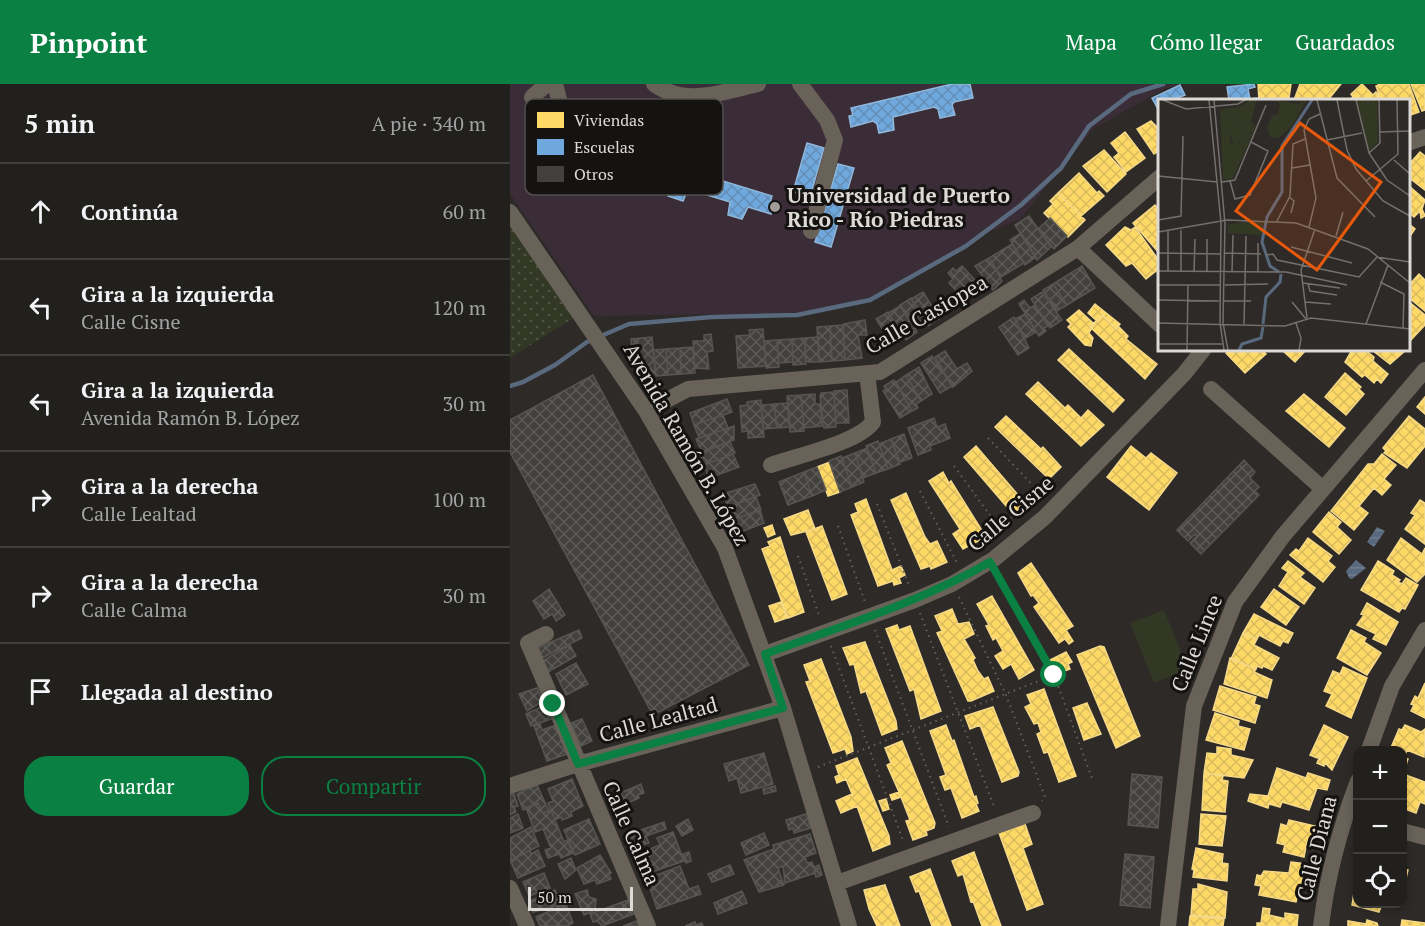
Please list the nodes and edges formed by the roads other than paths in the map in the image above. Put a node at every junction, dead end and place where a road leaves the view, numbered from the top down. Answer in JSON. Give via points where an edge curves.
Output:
{"nodes":[{"id":1,"x":547,"y":84,"type":"edge"},
{"id":2,"x":555,"y":84,"type":"edge"},
{"id":3,"x":654,"y":84,"type":"edge"},
{"id":4,"x":758,"y":84,"type":"edge"},
{"id":5,"x":800,"y":84,"type":"edge"},
{"id":6,"x":532,"y":97,"type":"dead end"},
{"id":7,"x":559,"y":99,"type":"edge"},
{"id":8,"x":1425,"y":136,"type":"edge"},
{"id":9,"x":1410,"y":142,"type":"edge"},
{"id":10,"x":1158,"y":179,"type":"edge"},
{"id":11,"x":510,"y":212,"type":"edge"},
{"id":12,"x":811,"y":231,"type":"dead end"},
{"id":13,"x":1078,"y":248,"type":"junction"},
{"id":14,"x":1158,"y":323,"type":"edge"},
{"id":15,"x":1194,"y":352,"type":"edge"},
{"id":16,"x":1425,"y":370,"type":"edge"},
{"id":17,"x":867,"y":373,"type":"junction"},
{"id":18,"x":1211,"y":389,"type":"dead end"},
{"id":19,"x":646,"y":411,"type":"junction"},
{"id":20,"x":771,"y":465,"type":"dead end"},
{"id":21,"x":1323,"y":489,"type":"junction"},
{"id":22,"x":1425,"y":630,"type":"edge"},
{"id":23,"x":546,"y":634,"type":"dead end"},
{"id":24,"x":765,"y":654,"type":"junction"},
{"id":25,"x":783,"y":708,"type":"junction"},
{"id":26,"x":1370,"y":746,"type":"edge"},
{"id":27,"x":578,"y":764,"type":"junction"},
{"id":28,"x":510,"y":786,"type":"edge"},
{"id":29,"x":1355,"y":800,"type":"edge"},
{"id":30,"x":1033,"y":813,"type":"road end"},
{"id":31,"x":1352,"y":815,"type":"edge"},
{"id":32,"x":1407,"y":832,"type":"edge"},
{"id":33,"x":1425,"y":837,"type":"edge"},
{"id":34,"x":837,"y":883,"type":"junction"},
{"id":35,"x":510,"y":888,"type":"edge"},
{"id":36,"x":527,"y":926,"type":"edge"},
{"id":37,"x":648,"y":926,"type":"edge"},
{"id":38,"x":849,"y":926,"type":"edge"},
{"id":39,"x":1168,"y":926,"type":"edge"},
{"id":40,"x":1321,"y":926,"type":"edge"}],
"edges":[{"from":1,"to":6,"type":"street"},
{"from":2,"to":7,"type":"street"},
{"from":3,"to":4,"type":"street","via":[[667,94],[693,98]]},
{"from":5,"to":12,"type":"street","via":[[827,120],[835,140]]},
{"from":8,"to":9,"type":"street"},
{"from":10,"to":13,"type":"street","name":"Calle Casiopea"},
{"from":11,"to":19,"type":"street","name":"Avenida Ramón B. López"},
{"from":13,"to":14,"type":"street"},
{"from":13,"to":17,"type":"street","name":"Calle Casiopea","via":[[880,372]]},
{"from":15,"to":24,"type":"street","name":"Calle Cisne","via":[[1184,374],[1045,517],[990,562],[915,600]]},
{"from":16,"to":21,"type":"street","name":"Calle Lince"},
{"from":17,"to":19,"type":"street","name":"Calle Casiopea","via":[[688,389]]},
{"from":17,"to":20,"type":"street","via":[[873,422],[868,429]]},
{"from":18,"to":21,"type":"street"},
{"from":19,"to":24,"type":"street","name":"Avenida Ramón B. López","via":[[725,548]]},
{"from":21,"to":39,"type":"street","name":"Calle Lince","via":[[1235,602],[1194,706]]},
{"from":22,"to":26,"type":"street","via":[[1392,686]]},
{"from":23,"to":27,"type":"street","name":"Calle Calma","via":[[528,644]]},
{"from":24,"to":25,"type":"street","name":"Avenida Ramón B. López"},
{"from":25,"to":27,"type":"street","name":"Calle Lealtad"},
{"from":25,"to":34,"type":"street","name":"Avenida Ramón B. López"},
{"from":27,"to":28,"type":"street","name":"Calle Lealtad"},
{"from":27,"to":37,"type":"street","name":"Calle Calma"},
{"from":29,"to":31,"type":"street","name":"Calle Diana"},
{"from":30,"to":34,"type":"street"},
{"from":31,"to":40,"type":"street","name":"Calle Diana","via":[[1325,894]]},
{"from":32,"to":33,"type":"street"},
{"from":34,"to":38,"type":"street","name":"Avenida Ramón B. López"},
{"from":35,"to":36,"type":"street"}]}
